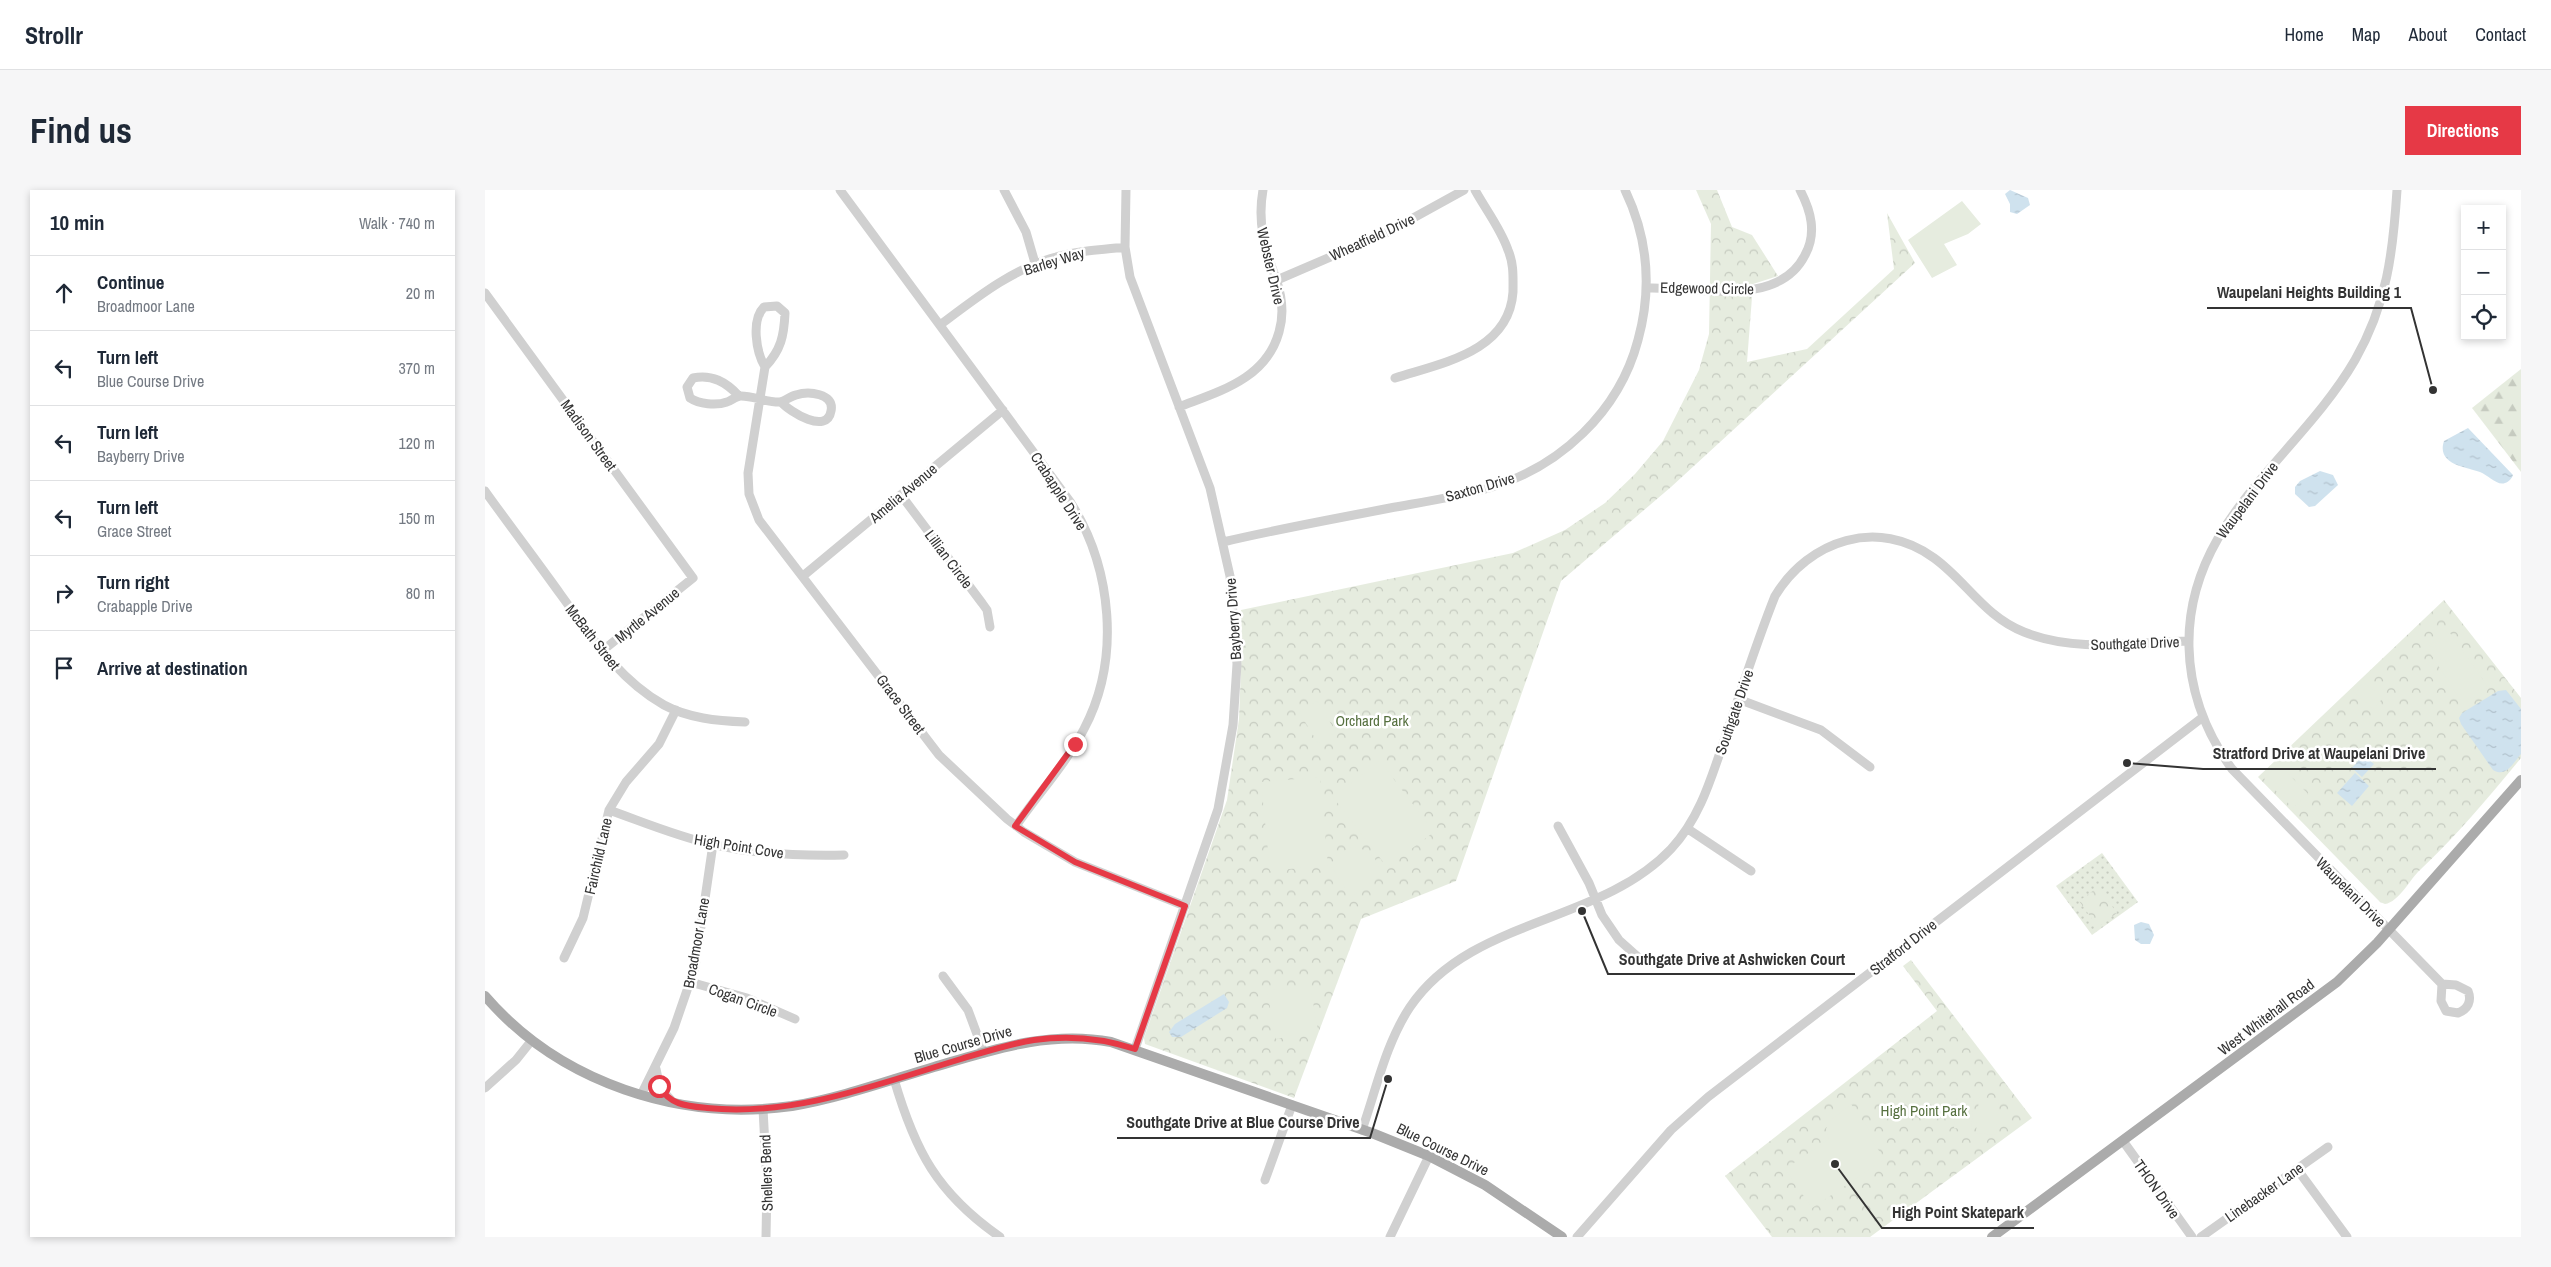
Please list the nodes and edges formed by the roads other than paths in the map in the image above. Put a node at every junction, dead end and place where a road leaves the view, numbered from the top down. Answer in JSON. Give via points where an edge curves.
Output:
{"nodes":[{"id":1,"x":840,"y":190,"type":"edge"},
{"id":2,"x":1004,"y":190,"type":"edge"},
{"id":3,"x":1126,"y":190,"type":"edge"},
{"id":4,"x":1263,"y":190,"type":"edge"},
{"id":5,"x":1464,"y":190,"type":"edge"},
{"id":6,"x":1475,"y":190,"type":"edge"},
{"id":7,"x":1625,"y":190,"type":"edge"},
{"id":8,"x":1800,"y":190,"type":"edge"},
{"id":9,"x":2397,"y":190,"type":"edge"},
{"id":10,"x":1125,"y":247,"type":"junction"},
{"id":11,"x":1035,"y":263,"type":"junction"},
{"id":12,"x":1277,"y":280,"type":"junction"},
{"id":13,"x":1647,"y":288,"type":"junction"},
{"id":14,"x":485,"y":293,"type":"edge"},
{"id":15,"x":940,"y":325,"type":"junction"},
{"id":16,"x":765,"y":366,"type":"junction"},
{"id":17,"x":1395,"y":378,"type":"dead end"},
{"id":18,"x":739,"y":396,"type":"junction"},
{"id":19,"x":760,"y":400,"type":"junction"},
{"id":20,"x":781,"y":402,"type":"junction"},
{"id":21,"x":1179,"y":407,"type":"junction"},
{"id":22,"x":1003,"y":410,"type":"junction"},
{"id":23,"x":485,"y":491,"type":"edge"},
{"id":24,"x":901,"y":495,"type":"junction"},
{"id":25,"x":1223,"y":542,"type":"junction"},
{"id":26,"x":803,"y":576,"type":"junction"},
{"id":27,"x":693,"y":578,"type":"joint"},
{"id":28,"x":990,"y":627,"type":"dead end"},
{"id":29,"x":2189,"y":641,"type":"junction"},
{"id":30,"x":602,"y":651,"type":"junction"},
{"id":31,"x":1738,"y":699,"type":"junction"},
{"id":32,"x":676,"y":710,"type":"junction"},
{"id":33,"x":2203,"y":717,"type":"junction"},
{"id":34,"x":745,"y":722,"type":"dead end"},
{"id":35,"x":1871,"y":767,"type":"dead end"},
{"id":36,"x":2521,"y":780,"type":"edge"},
{"id":37,"x":609,"y":810,"type":"junction"},
{"id":38,"x":1015,"y":826,"type":"junction"},
{"id":39,"x":1558,"y":826,"type":"dead end"},
{"id":40,"x":1689,"y":827,"type":"junction"},
{"id":41,"x":713,"y":844,"type":"junction"},
{"id":42,"x":844,"y":855,"type":"dead end"},
{"id":43,"x":1751,"y":870,"type":"dead end"},
{"id":44,"x":1594,"y":899,"type":"junction"},
{"id":45,"x":1185,"y":906,"type":"junction"},
{"id":46,"x":2389,"y":930,"type":"junction"},
{"id":47,"x":1638,"y":957,"type":"dead end"},
{"id":48,"x":564,"y":958,"type":"dead end"},
{"id":49,"x":943,"y":976,"type":"dead end"},
{"id":50,"x":690,"y":982,"type":"junction"},
{"id":51,"x":2442,"y":984,"type":"dead end"},
{"id":52,"x":485,"y":996,"type":"edge"},
{"id":53,"x":795,"y":1019,"type":"dead end"},
{"id":54,"x":532,"y":1040,"type":"junction"},
{"id":55,"x":1135,"y":1049,"type":"junction"},
{"id":56,"x":984,"y":1053,"type":"junction"},
{"id":57,"x":657,"y":1066,"type":"junction"},
{"id":58,"x":894,"y":1079,"type":"junction"},
{"id":59,"x":485,"y":1088,"type":"edge"},
{"id":60,"x":641,"y":1096,"type":"junction"},
{"id":61,"x":676,"y":1104,"type":"junction"},
{"id":62,"x":1292,"y":1105,"type":"junction"},
{"id":63,"x":763,"y":1109,"type":"junction"},
{"id":64,"x":1362,"y":1130,"type":"junction"},
{"id":65,"x":2123,"y":1140,"type":"junction"},
{"id":66,"x":2328,"y":1147,"type":"dead end"},
{"id":67,"x":1429,"y":1156,"type":"junction"},
{"id":68,"x":2297,"y":1169,"type":"junction"},
{"id":69,"x":1265,"y":1180,"type":"dead end"},
{"id":70,"x":765,"y":1237,"type":"edge"},
{"id":71,"x":1000,"y":1237,"type":"edge"},
{"id":72,"x":1390,"y":1237,"type":"edge"},
{"id":73,"x":1562,"y":1237,"type":"edge"},
{"id":74,"x":1577,"y":1237,"type":"edge"},
{"id":75,"x":1992,"y":1237,"type":"edge"},
{"id":76,"x":2192,"y":1237,"type":"edge"},
{"id":77,"x":2201,"y":1237,"type":"edge"},
{"id":78,"x":2347,"y":1237,"type":"edge"}],
"edges":[{"from":1,"to":15,"type":"street","name":"Crabapple Drive"},
{"from":2,"to":11,"type":"street","via":[[1026,232]]},
{"from":3,"to":10,"type":"street","name":"Bayberry Drive"},
{"from":4,"to":12,"type":"street","name":"Webster Drive","via":[[1261,226],[1266,252]]},
{"from":5,"to":12,"type":"street","name":"Wheatfield Drive","via":[[1386,233]]},
{"from":6,"to":17,"type":"street","via":[[1509,250],[1514,275],[1508,311],[1493,336],[1474,351]]},
{"from":7,"to":13,"type":"street","name":"Saxton Drive","via":[[1639,223],[1645,250]]},
{"from":8,"to":13,"type":"street","name":"Edgewood Circle","via":[[1809,207],[1811,220],[1808,250],[1794,271],[1778,283],[1755,290]]},
{"from":9,"to":29,"type":"street","name":"Waupelani Drive","via":[[2391,264],[2383,298],[2368,335],[2341,381],[2218,536],[2196,586]]},
{"from":10,"to":11,"type":"street","name":"Barley Way","via":[[1089,250]]},
{"from":10,"to":21,"type":"street","name":"Bayberry Drive","via":[[1137,300]]},
{"from":11,"to":15,"type":"street","name":"Barley Way","via":[[1011,274]]},
{"from":12,"to":21,"type":"street","name":"Webster Drive","via":[[1282,311],[1280,327],[1274,347],[1264,363],[1243,380]]},
{"from":13,"to":25,"type":"street","name":"Saxton Drive","via":[[1635,351],[1612,399],[1583,434],[1539,466],[1490,488]]},
{"from":14,"to":27,"type":"street","name":"Madison Street"},
{"from":15,"to":22,"type":"street","name":"Crabapple Drive"},
{"from":16,"to":16,"type":"street","via":[[777,354],[783,338],[785,314],[777,306],[764,307],[759,320],[757,351]]},
{"from":16,"to":19,"type":"street","name":"Grace Street"},
{"from":18,"to":18,"type":"street","via":[[714,378],[693,378],[687,387],[690,398],[701,402],[722,404]]},
{"from":18,"to":19,"type":"street"},
{"from":19,"to":20,"type":"street"},
{"from":19,"to":26,"type":"street","name":"Grace Street","via":[[748,473],[751,499],[759,520]]},
{"from":20,"to":20,"type":"street","via":[[798,417],[818,421],[830,416],[832,409],[826,397],[807,393]]},
{"from":21,"to":25,"type":"street","name":"Bayberry Drive","via":[[1210,488]]},
{"from":22,"to":24,"type":"street","name":"Amelia Avenue"},
{"from":22,"to":38,"type":"street","name":"Crabapple Drive","via":[[1067,497],[1085,529],[1103,581],[1107,618],[1103,675],[1085,728]]},
{"from":23,"to":30,"type":"street","name":"McBath Street"},
{"from":24,"to":26,"type":"street","name":"Amelia Avenue"},
{"from":24,"to":28,"type":"street","name":"Lillian Circle","via":[[982,602]]},
{"from":25,"to":45,"type":"street","name":"Bayberry Drive","via":[[1235,620],[1237,664],[1233,725],[1218,809]]},
{"from":26,"to":38,"type":"street","name":"Grace Street","via":[[939,755]]},
{"from":27,"to":30,"type":"street","name":"Myrtle Avenue"},
{"from":29,"to":31,"type":"street","name":"Southgate Drive","via":[[2077,645],[2039,638],[1989,612],[1948,570],[1915,546],[1885,538],[1858,538],[1818,551],[1783,582],[1767,614]]},
{"from":29,"to":33,"type":"street","name":"Waupelani Drive","via":[[2193,683]]},
{"from":30,"to":32,"type":"street","name":"McBath Street","via":[[633,684]]},
{"from":31,"to":35,"type":"street","via":[[1821,730]]},
{"from":31,"to":40,"type":"street","name":"Southgate Drive","via":[[1709,785]]},
{"from":32,"to":34,"type":"street","name":"McBath Street","via":[[711,719]]},
{"from":32,"to":37,"type":"street","name":"Fairchild Lane","via":[[659,744],[626,782]]},
{"from":33,"to":46,"type":"street","name":"Waupelani Drive","via":[[2218,749],[2238,777]]},
{"from":33,"to":74,"type":"street","name":"Stratford Drive","via":[[1708,1098],[1671,1130]]},
{"from":36,"to":46,"type":"main road","name":"West Whitehall Road"},
{"from":37,"to":41,"type":"street","name":"High Point Cove"},
{"from":37,"to":48,"type":"street","name":"Fairchild Lane","via":[[583,918]]},
{"from":38,"to":45,"type":"street","name":"Grace Street","via":[[1075,862]]},
{"from":39,"to":44,"type":"street","via":[[1589,883]]},
{"from":40,"to":43,"type":"street"},
{"from":40,"to":44,"type":"street","name":"Southgate Drive","via":[[1650,867]]},
{"from":41,"to":42,"type":"street","name":"High Point Cove","via":[[765,852]]},
{"from":41,"to":50,"type":"street","name":"Broadmoor Lane","via":[[702,926]]},
{"from":44,"to":47,"type":"street","via":[[1613,933]]},
{"from":44,"to":64,"type":"street","name":"Southgate Drive","via":[[1480,947],[1444,969],[1421,992],[1399,1026]]},
{"from":45,"to":55,"type":"street","name":"Bayberry Drive"},
{"from":46,"to":51,"type":"street","name":"Waupelani Drive"},
{"from":46,"to":65,"type":"main road","name":"West Whitehall Road","via":[[2326,991]]},
{"from":49,"to":56,"type":"street","via":[[968,1010]]},
{"from":50,"to":53,"type":"street","name":"Cogan Circle","via":[[747,998]]},
{"from":50,"to":57,"type":"street","name":"Broadmoor Lane"},
{"from":52,"to":54,"type":"main road","name":"Blue Course Drive"},
{"from":54,"to":59,"type":"street"},
{"from":54,"to":60,"type":"main road","name":"Blue Course Drive","via":[[578,1070]]},
{"from":55,"to":56,"type":"main road","name":"Blue Course Drive","via":[[1101,1040],[1061,1038],[1033,1040]]},
{"from":55,"to":62,"type":"main road","name":"Blue Course Drive"},
{"from":56,"to":58,"type":"main road","name":"Blue Course Drive"},
{"from":57,"to":60,"type":"street","name":"Broadmoor Lane"},
{"from":57,"to":61,"type":"street","via":[[659,1086]]},
{"from":58,"to":63,"type":"main road","name":"Blue Course Drive","via":[[808,1103]]},
{"from":58,"to":71,"type":"street","via":[[904,1117],[929,1166],[961,1206]]},
{"from":60,"to":61,"type":"main road","name":"Blue Course Drive"},
{"from":61,"to":63,"type":"main road","name":"Blue Course Drive","via":[[718,1109]]},
{"from":62,"to":64,"type":"main road","name":"Blue Course Drive"},
{"from":62,"to":69,"type":"street"},
{"from":63,"to":70,"type":"street","name":"Shellers Bend","via":[[767,1183]]},
{"from":64,"to":67,"type":"main road","name":"Blue Course Drive"},
{"from":65,"to":75,"type":"main road","name":"West Whitehall Road"},
{"from":65,"to":76,"type":"street","name":"THON Drive"},
{"from":66,"to":68,"type":"street","name":"Linebacker Lane"},
{"from":67,"to":72,"type":"street"},
{"from":67,"to":73,"type":"main road","name":"Blue Course Drive","via":[[1485,1185]]},
{"from":68,"to":77,"type":"street","name":"Linebacker Lane"},
{"from":68,"to":78,"type":"street"}]}
